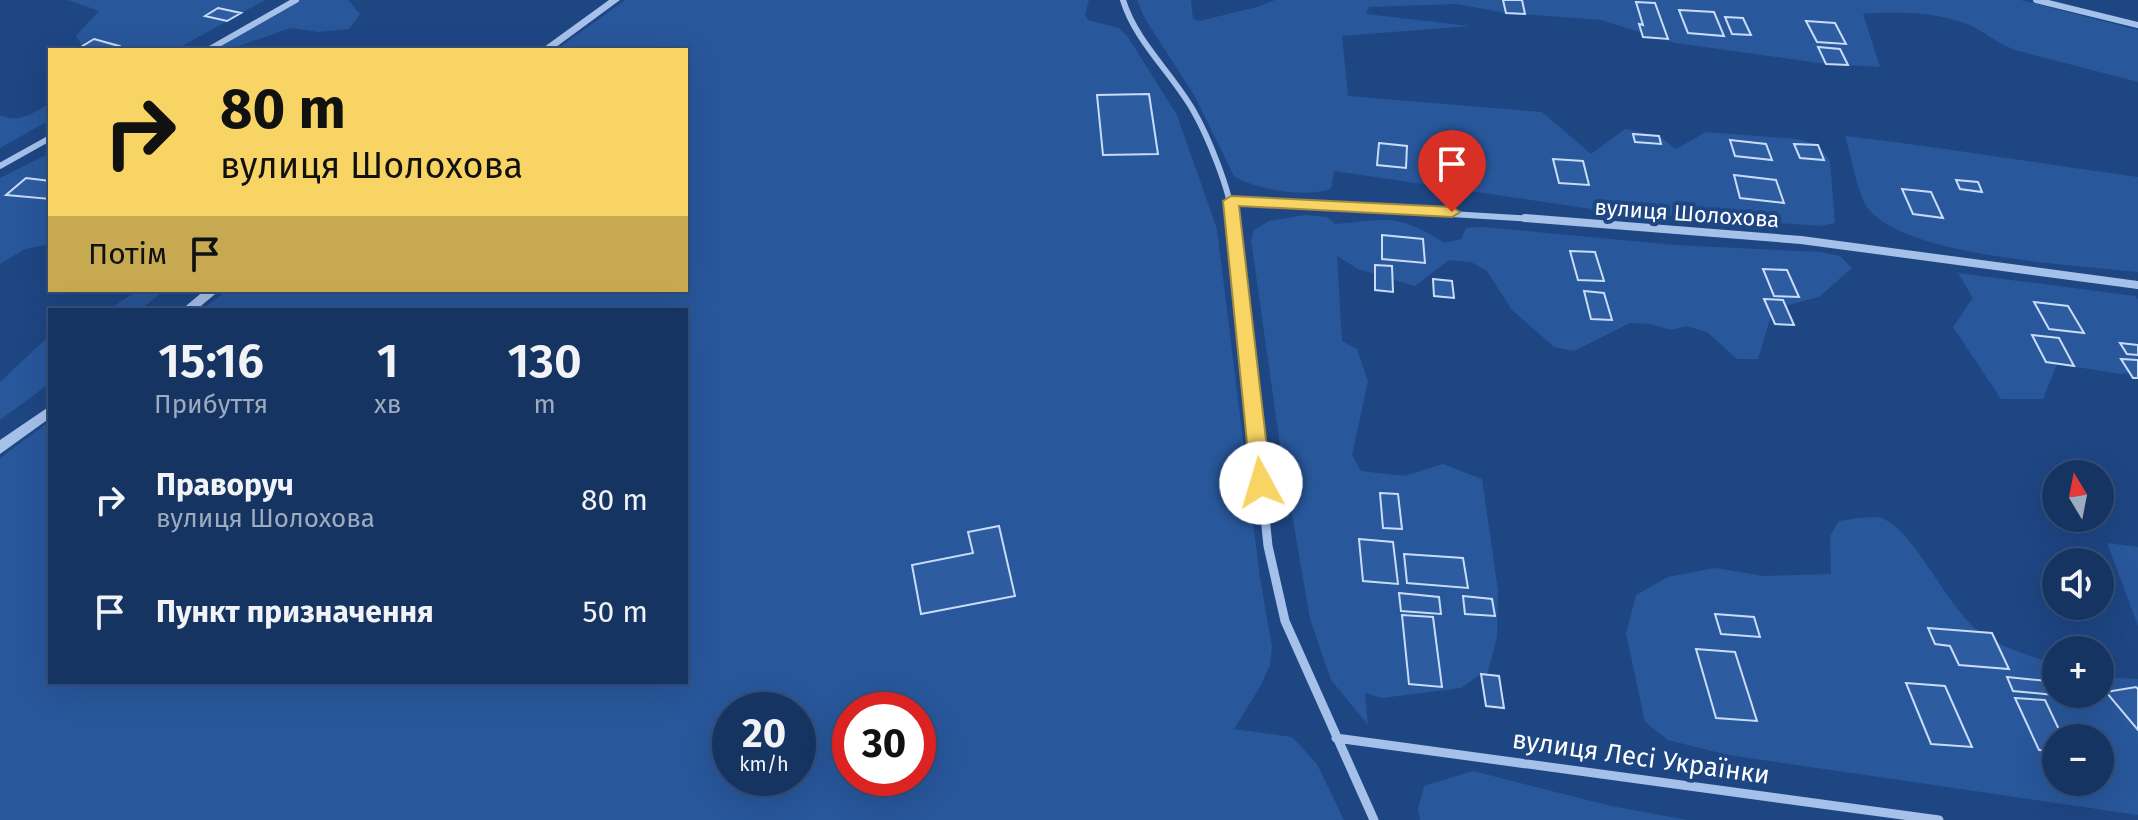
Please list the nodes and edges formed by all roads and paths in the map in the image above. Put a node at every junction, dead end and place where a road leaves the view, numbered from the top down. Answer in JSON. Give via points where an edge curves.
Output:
{"nodes":[{"id":1,"x":296,"y":0,"type":"edge"},
{"id":2,"x":615,"y":0,"type":"edge"},
{"id":3,"x":1123,"y":0,"type":"edge"},
{"id":4,"x":2036,"y":0,"type":"edge"},
{"id":5,"x":2138,"y":25,"type":"edge"},
{"id":6,"x":212,"y":48,"type":"edge"},
{"id":7,"x":548,"y":48,"type":"edge"},
{"id":8,"x":48,"y":139,"type":"edge"},
{"id":9,"x":0,"y":166,"type":"edge"},
{"id":10,"x":1231,"y":201,"type":"junction"},
{"id":11,"x":2138,"y":285,"type":"edge"},
{"id":12,"x":211,"y":292,"type":"edge"},
{"id":13,"x":190,"y":308,"type":"edge"},
{"id":14,"x":48,"y":412,"type":"edge"},
{"id":15,"x":0,"y":448,"type":"edge"},
{"id":16,"x":1336,"y":738,"type":"junction"},
{"id":17,"x":1374,"y":820,"type":"edge"},
{"id":18,"x":1939,"y":820,"type":"edge"}],
"edges":[{"from":1,"to":6,"type":"street"},
{"from":2,"to":7,"type":"street"},
{"from":3,"to":10,"type":"street","via":[[1148,48],[1193,110]]},
{"from":4,"to":5,"type":"street"},
{"from":8,"to":9,"type":"street"},
{"from":10,"to":11,"type":"street","name":"вулиця Шолохова","via":[[1452,212],[1801,240]]},
{"from":10,"to":16,"type":"street","via":[[1268,546],[1285,621]]},
{"from":12,"to":13,"type":"street"},
{"from":14,"to":15,"type":"street"},
{"from":16,"to":17,"type":"street"},
{"from":16,"to":18,"type":"street","name":"вулиця Лесі Українки"}]}
